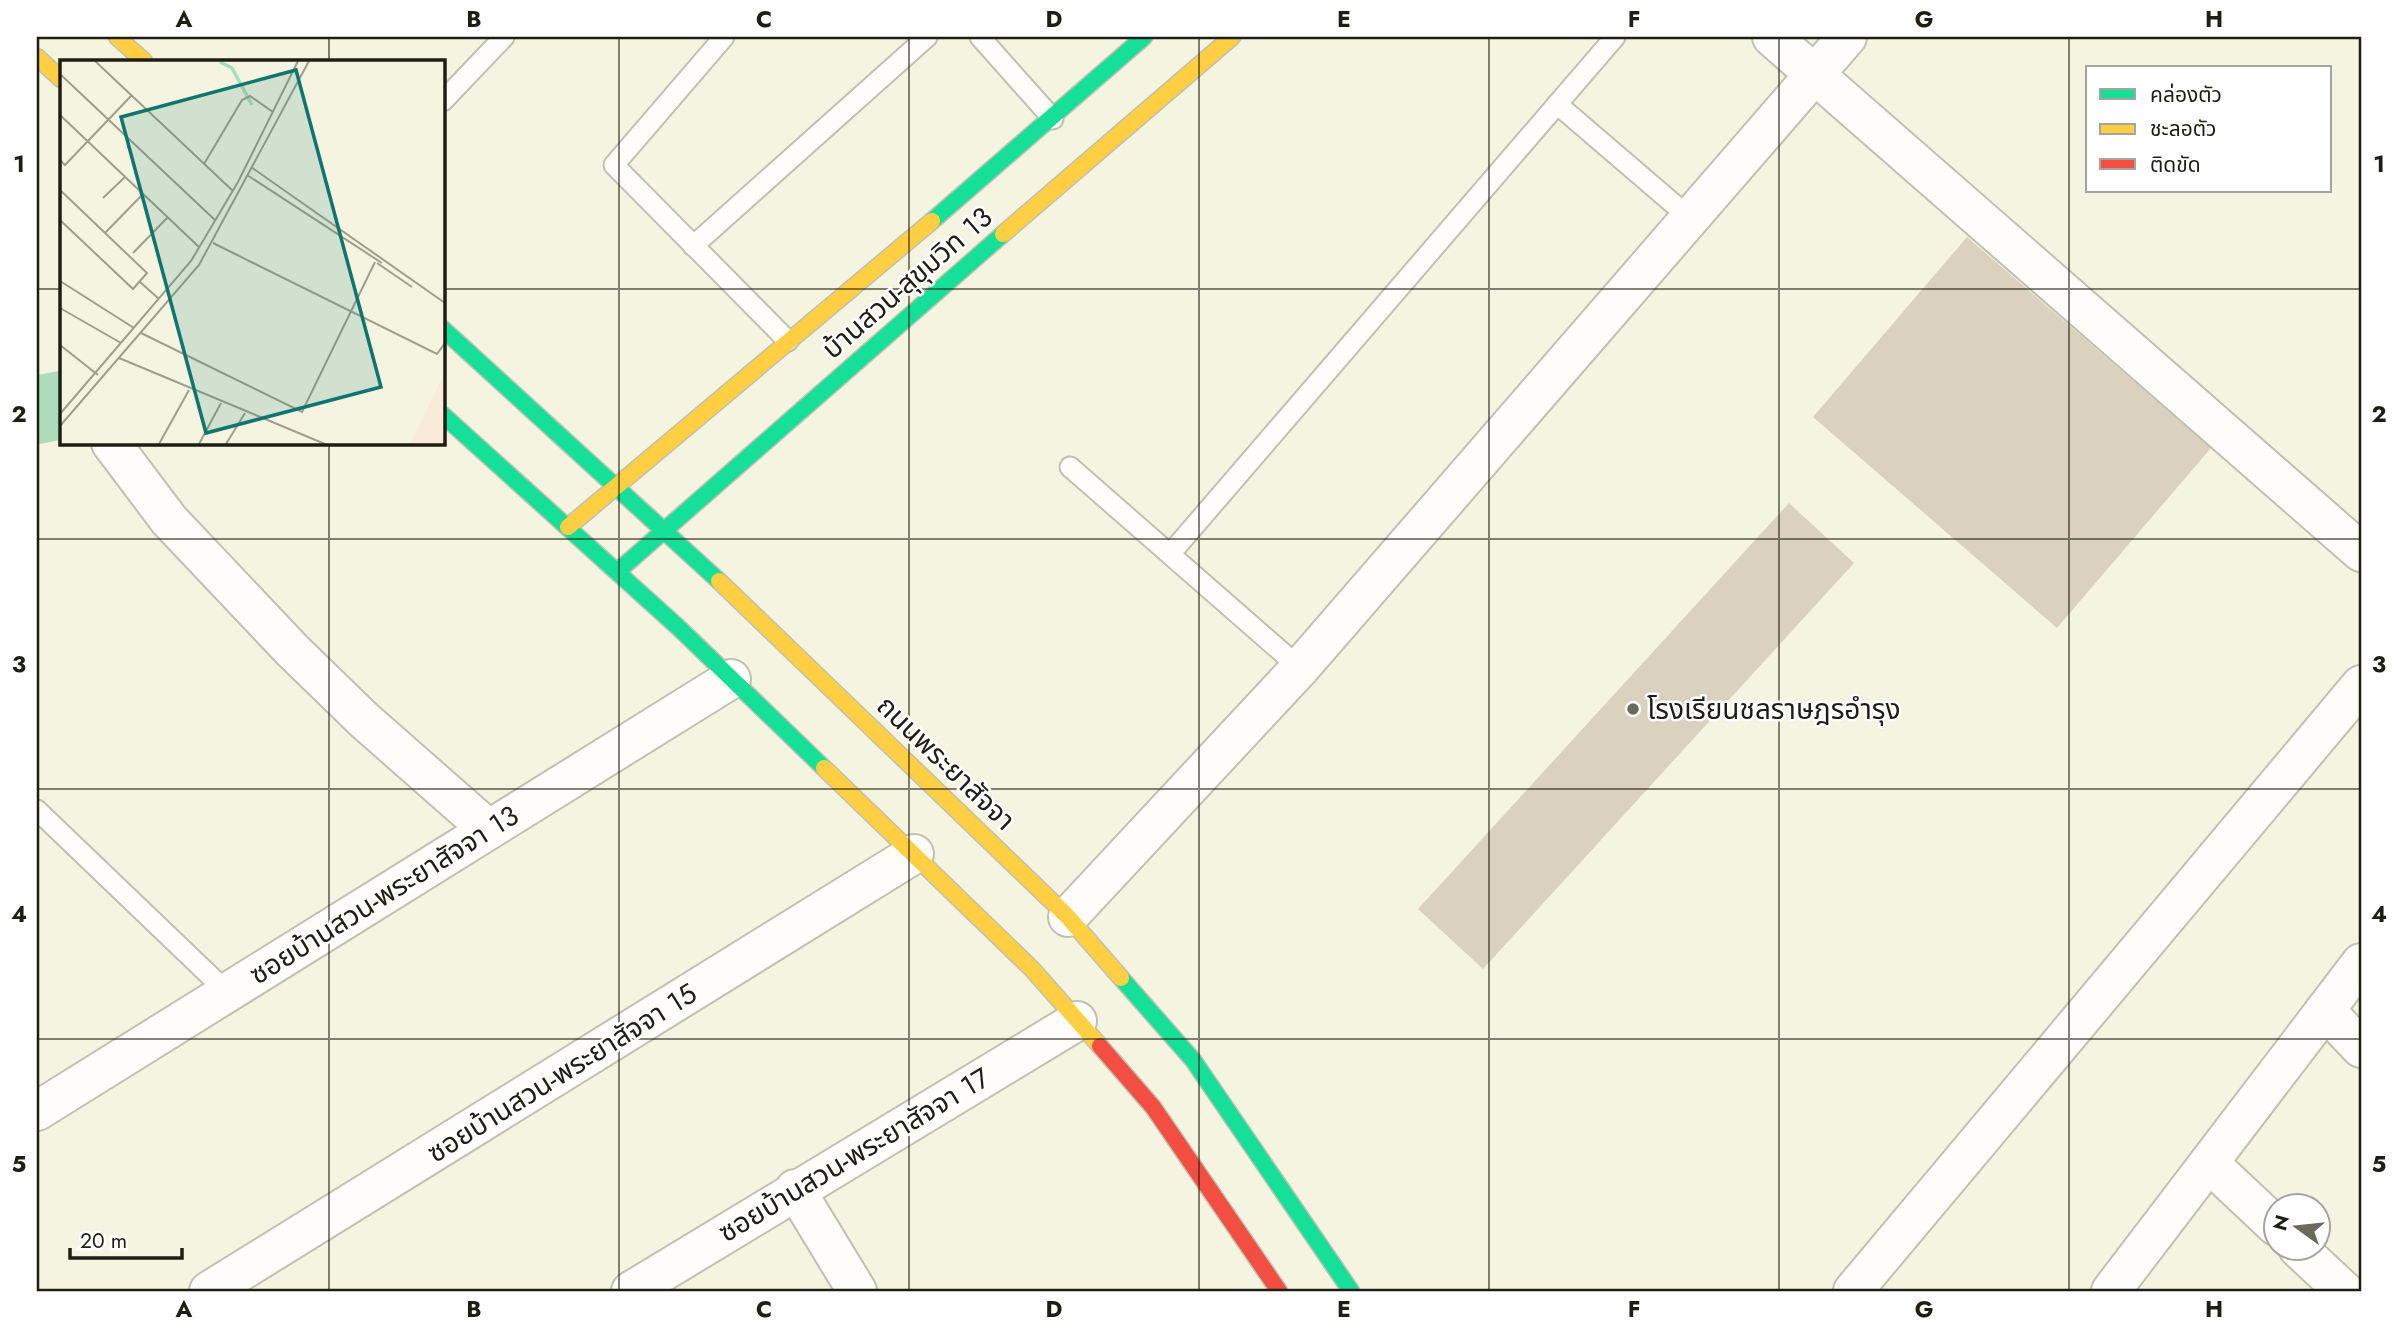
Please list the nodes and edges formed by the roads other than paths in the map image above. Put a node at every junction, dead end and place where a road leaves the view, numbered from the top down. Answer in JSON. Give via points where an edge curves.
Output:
{"nodes":[{"id":1,"x":117,"y":37,"type":"edge"},
{"id":2,"x":504,"y":37,"type":"edge"},
{"id":3,"x":724,"y":37,"type":"edge"},
{"id":4,"x":927,"y":37,"type":"edge"},
{"id":5,"x":980,"y":37,"type":"edge"},
{"id":6,"x":1144,"y":37,"type":"edge"},
{"id":7,"x":1232,"y":37,"type":"edge"},
{"id":8,"x":1615,"y":37,"type":"edge"},
{"id":9,"x":1772,"y":37,"type":"edge"},
{"id":10,"x":1847,"y":37,"type":"edge"},
{"id":11,"x":37,"y":57,"type":"edge"},
{"id":12,"x":143,"y":60,"type":"edge"},
{"id":13,"x":1815,"y":74,"type":"junction"},
{"id":14,"x":60,"y":78,"type":"edge"},
{"id":15,"x":444,"y":100,"type":"edge"},
{"id":16,"x":1557,"y":104,"type":"junction"},
{"id":17,"x":1053,"y":119,"type":"junction"},
{"id":18,"x":1690,"y":218,"type":"junction"},
{"id":19,"x":693,"y":246,"type":"junction"},
{"id":20,"x":444,"y":329,"type":"edge"},
{"id":21,"x":788,"y":341,"type":"junction"},
{"id":22,"x":444,"y":416,"type":"edge"},
{"id":23,"x":112,"y":444,"type":"edge"},
{"id":24,"x":1070,"y":467,"type":"dead end"},
{"id":25,"x":618,"y":485,"type":"junction"},
{"id":26,"x":568,"y":527,"type":"junction"},
{"id":27,"x":665,"y":529,"type":"junction"},
{"id":28,"x":2361,"y":552,"type":"edge"},
{"id":29,"x":1171,"y":554,"type":"junction"},
{"id":30,"x":618,"y":571,"type":"junction"},
{"id":31,"x":1300,"y":668,"type":"junction"},
{"id":32,"x":731,"y":679,"type":"junction"},
{"id":33,"x":2361,"y":685,"type":"edge"},
{"id":34,"x":37,"y":810,"type":"edge"},
{"id":35,"x":488,"y":830,"type":"junction"},
{"id":36,"x":914,"y":855,"type":"junction"},
{"id":37,"x":1068,"y":917,"type":"junction"},
{"id":38,"x":2361,"y":963,"type":"edge"},
{"id":39,"x":227,"y":992,"type":"junction"},
{"id":40,"x":2325,"y":1010,"type":"junction"},
{"id":41,"x":1077,"y":1021,"type":"junction"},
{"id":42,"x":2361,"y":1048,"type":"edge"},
{"id":43,"x":37,"y":1111,"type":"edge"},
{"id":44,"x":2209,"y":1163,"type":"junction"},
{"id":45,"x":795,"y":1189,"type":"junction"},
{"id":46,"x":2262,"y":1213,"type":"edge"},
{"id":47,"x":2313,"y":1262,"type":"edge"},
{"id":48,"x":209,"y":1291,"type":"edge"},
{"id":49,"x":631,"y":1291,"type":"edge"},
{"id":50,"x":857,"y":1291,"type":"edge"},
{"id":51,"x":1279,"y":1291,"type":"edge"},
{"id":52,"x":1351,"y":1291,"type":"edge"},
{"id":53,"x":1853,"y":1291,"type":"edge"},
{"id":54,"x":2111,"y":1291,"type":"edge"},
{"id":55,"x":2344,"y":1291,"type":"edge"}],
"edges":[{"from":1,"to":12,"type":"main road"},
{"from":2,"to":15,"type":"lane"},
{"from":3,"to":19,"type":"lane","via":[[614,165]]},
{"from":4,"to":19,"type":"lane"},
{"from":5,"to":17,"type":"lane"},
{"from":6,"to":17,"type":"main road","name":"บ้านสวน-สุขุมวิท 13"},
{"from":7,"to":27,"type":"main road","name":"บ้านสวน-สุขุมวิท 13"},
{"from":8,"to":16,"type":"lane"},
{"from":9,"to":13,"type":"street"},
{"from":10,"to":13,"type":"street"},
{"from":11,"to":14,"type":"main road"},
{"from":13,"to":18,"type":"street"},
{"from":13,"to":28,"type":"street"},
{"from":16,"to":18,"type":"lane"},
{"from":16,"to":29,"type":"lane"},
{"from":17,"to":21,"type":"main road","name":"บ้านสวน-สุขุมวิท 13"},
{"from":18,"to":31,"type":"street"},
{"from":19,"to":21,"type":"lane"},
{"from":20,"to":25,"type":"main road","name":"ถนนพระยาสัจจา"},
{"from":21,"to":25,"type":"main road","name":"บ้านสวน-สุขุมวิท 13"},
{"from":22,"to":26,"type":"main road"},
{"from":23,"to":35,"type":"street","via":[[169,520],[292,650]]},
{"from":24,"to":29,"type":"lane"},
{"from":25,"to":26,"type":"main road","name":"บ้านสวน-สุขุมวิท 13"},
{"from":25,"to":27,"type":"main road","name":"ถนนพระยาสัจจา"},
{"from":26,"to":30,"type":"main road"},
{"from":27,"to":30,"type":"main road","name":"บ้านสวน-สุขุมวิท 13"},
{"from":27,"to":37,"type":"main road","name":"ถนนพระยาสัจจา"},
{"from":29,"to":31,"type":"lane"},
{"from":30,"to":32,"type":"main road"},
{"from":31,"to":37,"type":"street"},
{"from":32,"to":35,"type":"street","name":"ซอยบ้านสวน-พระยาสัจจา 13"},
{"from":32,"to":36,"type":"main road"},
{"from":33,"to":53,"type":"street"},
{"from":34,"to":39,"type":"lane"},
{"from":35,"to":39,"type":"street","name":"ซอยบ้านสวน-พระยาสัจจา 13"},
{"from":36,"to":41,"type":"main road","via":[[1032,969]]},
{"from":36,"to":48,"type":"street","name":"ซอยบ้านสวน-พระยาสัจจา 15"},
{"from":37,"to":52,"type":"main road","name":"ถนนพระยาสัจจา","via":[[1192,1060]]},
{"from":38,"to":40,"type":"street"},
{"from":39,"to":43,"type":"street","name":"ซอยบ้านสวน-พระยาสัจจา 13"},
{"from":40,"to":42,"type":"street"},
{"from":40,"to":44,"type":"street"},
{"from":41,"to":45,"type":"street","name":"ซอยบ้านสวน-พระยาสัจจา 17"},
{"from":41,"to":51,"type":"main road","via":[[1153,1107]]},
{"from":44,"to":46,"type":"street"},
{"from":44,"to":54,"type":"street"},
{"from":45,"to":49,"type":"street","name":"ซอยบ้านสวน-พระยาสัจจา 17"},
{"from":45,"to":50,"type":"street"},
{"from":47,"to":55,"type":"street"}]}
